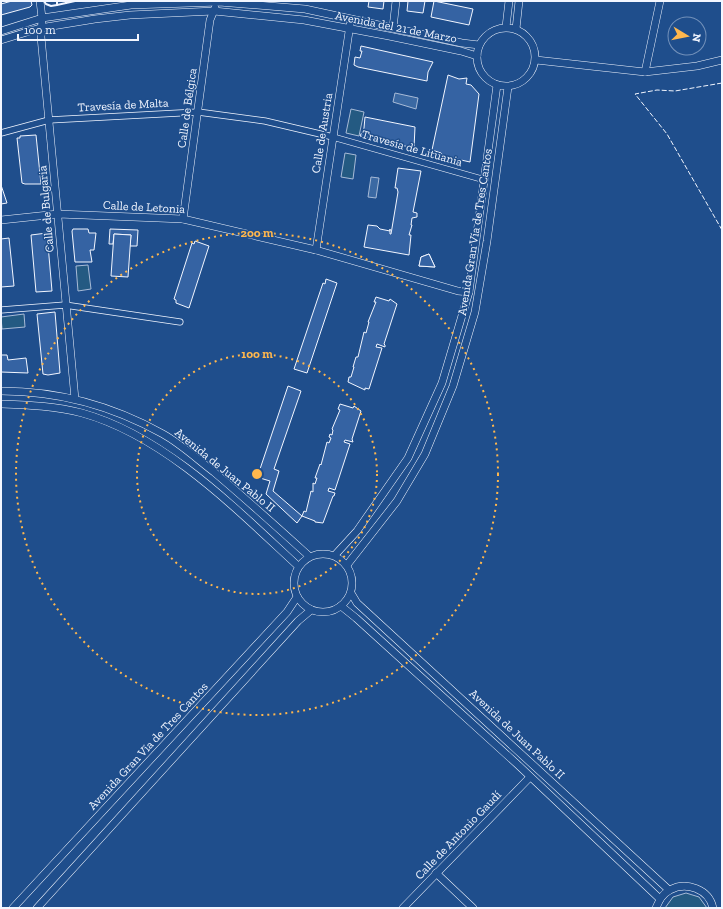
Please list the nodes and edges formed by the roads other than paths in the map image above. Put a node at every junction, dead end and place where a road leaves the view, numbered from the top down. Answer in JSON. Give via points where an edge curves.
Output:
{"nodes":[{"id":1,"x":40,"y":1,"type":"edge"},
{"id":2,"x":219,"y":1,"type":"edge"},
{"id":3,"x":306,"y":1,"type":"edge"},
{"id":4,"x":396,"y":1,"type":"edge"},
{"id":5,"x":509,"y":1,"type":"edge"},
{"id":6,"x":519,"y":1,"type":"edge"},
{"id":7,"x":660,"y":1,"type":"edge"},
{"id":8,"x":131,"y":3,"type":"edge"},
{"id":9,"x":305,"y":9,"type":"junction"},
{"id":10,"x":214,"y":11,"type":"junction"},
{"id":11,"x":42,"y":18,"type":"junction"},
{"id":12,"x":351,"y":19,"type":"junction"},
{"id":13,"x":506,"y":27,"type":"junction"},
{"id":14,"x":40,"y":28,"type":"junction"},
{"id":15,"x":350,"y":28,"type":"junction"},
{"id":16,"x":393,"y":28,"type":"junction"},
{"id":17,"x":516,"y":29,"type":"junction"},
{"id":18,"x":1,"y":30,"type":"edge"},
{"id":19,"x":1,"y":40,"type":"edge"},
{"id":20,"x":479,"y":44,"type":"junction"},
{"id":21,"x":477,"y":56,"type":"junction"},
{"id":22,"x":536,"y":60,"type":"junction"},
{"id":23,"x":722,"y":60,"type":"edge"},
{"id":24,"x":645,"y":72,"type":"junction"},
{"id":25,"x":497,"y":85,"type":"junction"},
{"id":26,"x":508,"y":87,"type":"junction"},
{"id":27,"x":198,"y":112,"type":"junction"},
{"id":28,"x":49,"y":120,"type":"junction"},
{"id":29,"x":1,"y":134,"type":"edge"},
{"id":30,"x":333,"y":137,"type":"junction"},
{"id":31,"x":485,"y":180,"type":"junction"},
{"id":32,"x":58,"y":214,"type":"junction"},
{"id":33,"x":183,"y":219,"type":"junction"},
{"id":34,"x":1,"y":220,"type":"edge"},
{"id":35,"x":316,"y":250,"type":"junction"},
{"id":36,"x":469,"y":292,"type":"junction"},
{"id":37,"x":65,"y":305,"type":"junction"},
{"id":38,"x":1,"y":310,"type":"edge"},
{"id":39,"x":180,"y":322,"type":"dead end"},
{"id":40,"x":1,"y":391,"type":"edge"},
{"id":41,"x":75,"y":399,"type":"junction"},
{"id":42,"x":1,"y":404,"type":"edge"},
{"id":43,"x":335,"y":555,"type":"junction"},
{"id":44,"x":309,"y":556,"type":"junction"},
{"id":45,"x":347,"y":565,"type":"junction"},
{"id":46,"x":298,"y":566,"type":"junction"},
{"id":47,"x":351,"y":593,"type":"junction"},
{"id":48,"x":297,"y":597,"type":"junction"},
{"id":49,"x":341,"y":606,"type":"junction"},
{"id":50,"x":311,"y":610,"type":"junction"},
{"id":51,"x":530,"y":777,"type":"junction"},
{"id":52,"x":436,"y":873,"type":"junction"},
{"id":53,"x":669,"y":890,"type":"junction"},
{"id":54,"x":660,"y":899,"type":"junction"},
{"id":55,"x":13,"y":908,"type":"edge"},
{"id":56,"x":37,"y":908,"type":"edge"},
{"id":57,"x":403,"y":908,"type":"edge"},
{"id":58,"x":473,"y":908,"type":"edge"},
{"id":59,"x":656,"y":908,"type":"edge"},
{"id":60,"x":714,"y":908,"type":"edge"}],
"edges":[{"from":1,"to":11,"type":"street","name":"Calle de Bulgaria"},
{"from":2,"to":8,"type":"street","name":"Avenida del 21 de Marzo"},
{"from":2,"to":9,"type":"street","name":"Avenida del 21 de Marzo"},
{"from":2,"to":10,"type":"street","name":"Calle de Bélgica"},
{"from":3,"to":9,"type":"street"},
{"from":4,"to":16,"type":"street"},
{"from":5,"to":13,"type":"street"},
{"from":6,"to":17,"type":"street"},
{"from":7,"to":24,"type":"street"},
{"from":8,"to":11,"type":"street","name":"Avenida del 21 de Marzo"},
{"from":9,"to":12,"type":"street","name":"Avenida del 21 de Marzo"},
{"from":10,"to":14,"type":"street","name":"Avenida del 21 de Marzo","via":[[130,15]]},
{"from":10,"to":15,"type":"street","name":"Avenida del 21 de Marzo","via":[[304,20]]},
{"from":10,"to":27,"type":"street","name":"Calle de Bélgica","via":[[210,20]]},
{"from":11,"to":14,"type":"street","name":"Calle de Bulgaria"},
{"from":11,"to":18,"type":"street","name":"Avenida del 21 de Marzo"},
{"from":12,"to":15,"type":"street","name":"Calle de Austria"},
{"from":12,"to":16,"type":"street","name":"Avenida del 21 de Marzo"},
{"from":13,"to":17,"type":"street"},
{"from":13,"to":20,"type":"street","via":[[490,32]]},
{"from":14,"to":19,"type":"street","name":"Avenida del 21 de Marzo"},
{"from":14,"to":28,"type":"street","name":"Calle de Bulgaria"},
{"from":15,"to":21,"type":"street","name":"Avenida del 21 de Marzo"},
{"from":15,"to":30,"type":"street","name":"Calle de Austria"},
{"from":16,"to":20,"type":"street","name":"Avenida del 21 de Marzo"},
{"from":17,"to":22,"type":"street","via":[[531,41]]},
{"from":20,"to":21,"type":"street"},
{"from":21,"to":25,"type":"street","via":[[482,74]]},
{"from":22,"to":24,"type":"street"},
{"from":22,"to":26,"type":"street","via":[[527,78]]},
{"from":23,"to":24,"type":"street","via":[[697,66]]},
{"from":25,"to":26,"type":"street"},
{"from":25,"to":31,"type":"street","name":"Avenida Gran Vía de Tres Cantos"},
{"from":26,"to":45,"type":"street","name":"Avenida Gran Vía de Tres Cantos","via":[[475,312],[453,386],[425,454],[397,501]]},
{"from":27,"to":28,"type":"street","name":"Travesía de Malta"},
{"from":27,"to":30,"type":"street","name":"Travesía de Malta","via":[[265,122]]},
{"from":27,"to":33,"type":"street","name":"Calle de Bélgica"},
{"from":28,"to":29,"type":"street","name":"Travesía de Malta"},
{"from":28,"to":32,"type":"street","name":"Calle de Bulgaria"},
{"from":30,"to":31,"type":"street","name":"Travesía de Lituania"},
{"from":30,"to":35,"type":"street","name":"Calle de Austria"},
{"from":31,"to":36,"type":"street","name":"Avenida Gran Vía de Tres Cantos"},
{"from":32,"to":33,"type":"street","name":"Calle de Letonia"},
{"from":32,"to":34,"type":"street","name":"Calle de Letonia"},
{"from":32,"to":37,"type":"street","name":"Calle de Bulgaria"},
{"from":33,"to":35,"type":"street","name":"Calle de Letonia"},
{"from":35,"to":36,"type":"street","name":"Calle de Letonia"},
{"from":36,"to":43,"type":"street","name":"Avenida Gran Vía de Tres Cantos","via":[[442,383],[408,458],[357,531]]},
{"from":37,"to":38,"type":"street"},
{"from":37,"to":39,"type":"street"},
{"from":37,"to":41,"type":"street","name":"Calle de Bulgaria"},
{"from":40,"to":41,"type":"street","name":"Avenida de Juan Pablo II","via":[[26,391]]},
{"from":41,"to":44,"type":"street","name":"Avenida de Juan Pablo II","via":[[128,416],[181,445],[251,503]]},
{"from":42,"to":46,"type":"street","name":"Avenida de Juan Pablo II","via":[[82,413],[155,445],[179,462]]},
{"from":43,"to":44,"type":"street","via":[[319,553]]},
{"from":43,"to":45,"type":"street"},
{"from":44,"to":46,"type":"street"},
{"from":45,"to":47,"type":"street","via":[[352,579]]},
{"from":46,"to":48,"type":"street","via":[[293,586]]},
{"from":47,"to":49,"type":"street"},
{"from":47,"to":53,"type":"street","name":"Avenida de Juan Pablo II","via":[[357,603]]},
{"from":48,"to":50,"type":"street"},
{"from":48,"to":55,"type":"street","name":"Avenida Gran Vía de Tres Cantos","via":[[287,612]]},
{"from":49,"to":50,"type":"street","via":[[330,611]]},
{"from":49,"to":51,"type":"street","name":"Avenida de Juan Pablo II"},
{"from":50,"to":56,"type":"street"},
{"from":51,"to":52,"type":"street","name":"Calle de Antonio Gaudí"},
{"from":51,"to":54,"type":"street","name":"Avenida de Juan Pablo II"},
{"from":52,"to":57,"type":"street","name":"Calle de Antonio Gaudí"},
{"from":52,"to":58,"type":"street"},
{"from":53,"to":54,"type":"street"},
{"from":53,"to":60,"type":"street","via":[[689,886],[699,890],[707,896]]},
{"from":54,"to":59,"type":"street"}]}
